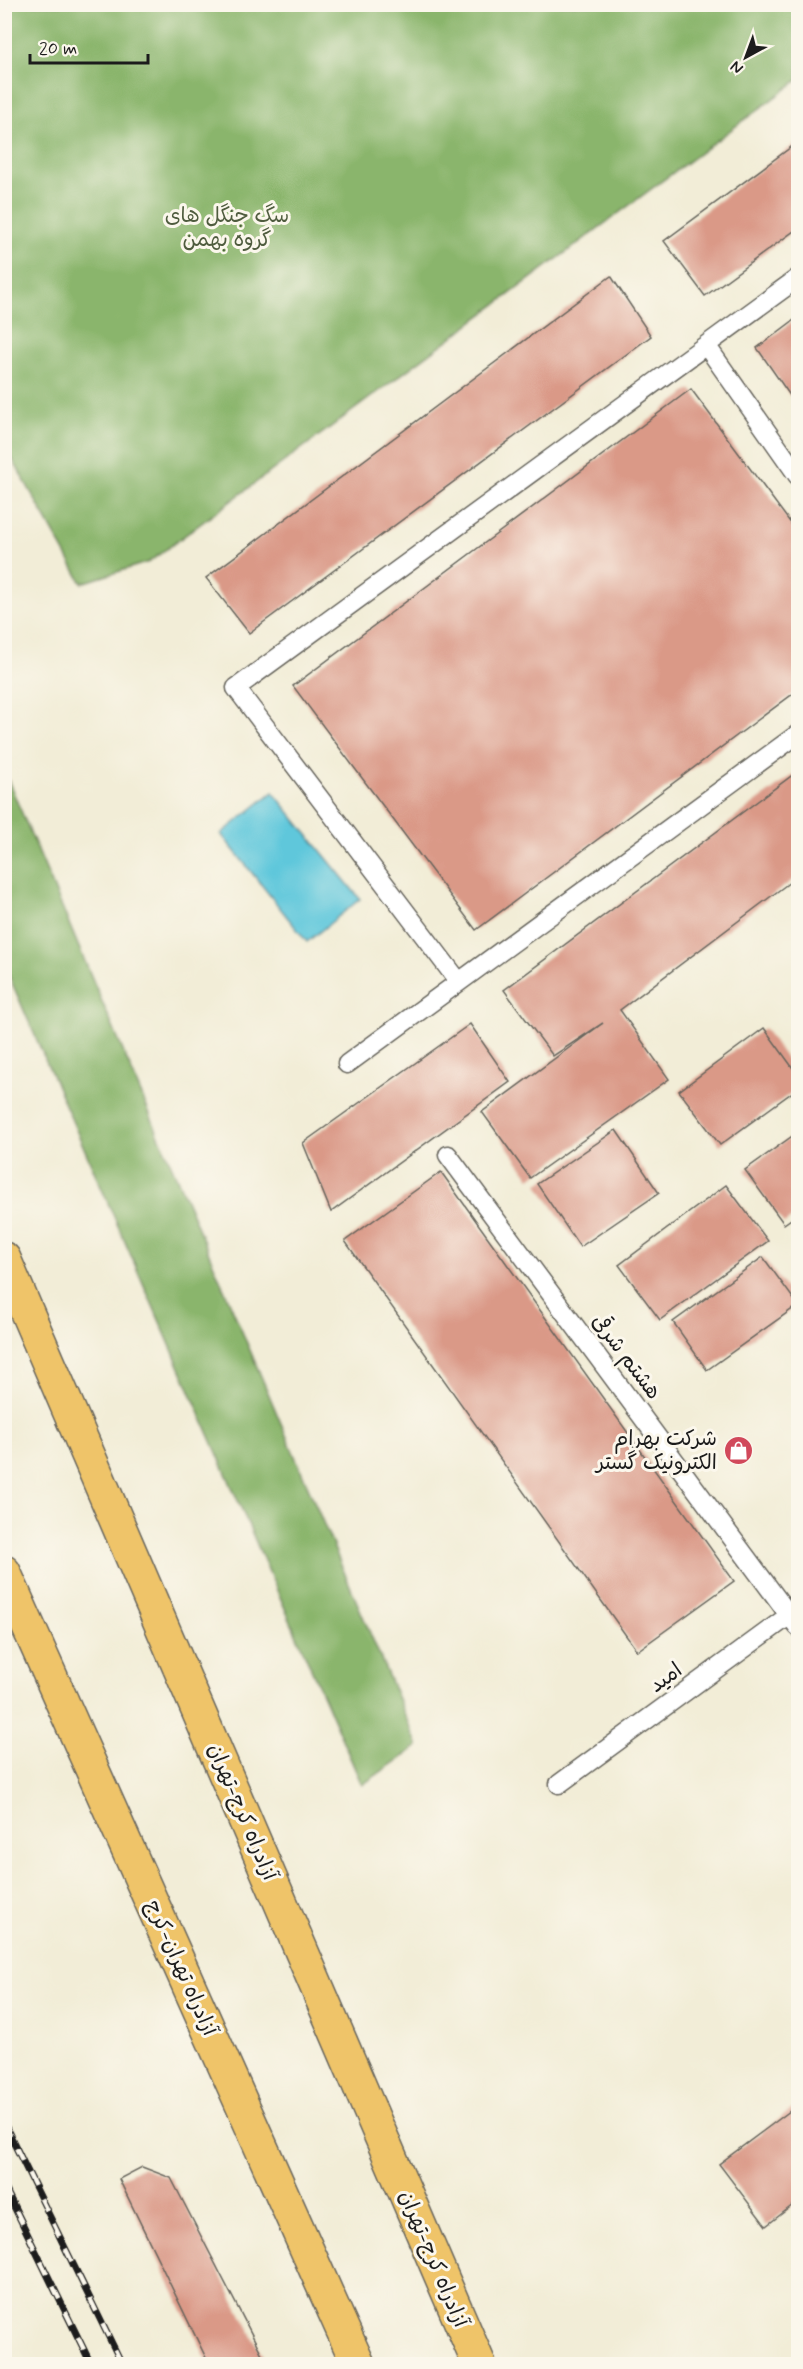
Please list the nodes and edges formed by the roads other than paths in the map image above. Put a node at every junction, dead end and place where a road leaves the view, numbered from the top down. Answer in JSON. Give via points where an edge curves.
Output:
{"nodes":[{"id":1,"x":798,"y":278,"type":"edge"},
{"id":2,"x":706,"y":345,"type":"junction"},
{"id":3,"x":798,"y":476,"type":"edge"},
{"id":4,"x":798,"y":734,"type":"edge"},
{"id":5,"x":459,"y":982,"type":"junction"},
{"id":6,"x":347,"y":1064,"type":"dead end"},
{"id":7,"x":448,"y":1155,"type":"dead end"},
{"id":8,"x":4,"y":1259,"type":"edge"},
{"id":9,"x":4,"y":1572,"type":"edge"},
{"id":10,"x":796,"y":1617,"type":"edge"},
{"id":11,"x":559,"y":1784,"type":"dead end"},
{"id":12,"x":358,"y":2364,"type":"edge"},
{"id":13,"x":479,"y":2364,"type":"edge"}],
"edges":[{"from":1,"to":2,"type":"lane"},
{"from":2,"to":3,"type":"lane"},
{"from":2,"to":5,"type":"lane","via":[[236,688]]},
{"from":4,"to":5,"type":"lane"},
{"from":5,"to":6,"type":"lane"},
{"from":7,"to":10,"type":"lane","name":"هشتم شرقی"},
{"from":8,"to":13,"type":"highway","name":"آزادراه کرج-تهران"},
{"from":9,"to":12,"type":"highway","name":"آزادراه تهران-کرج"},
{"from":10,"to":11,"type":"lane","name":"امید"}]}
